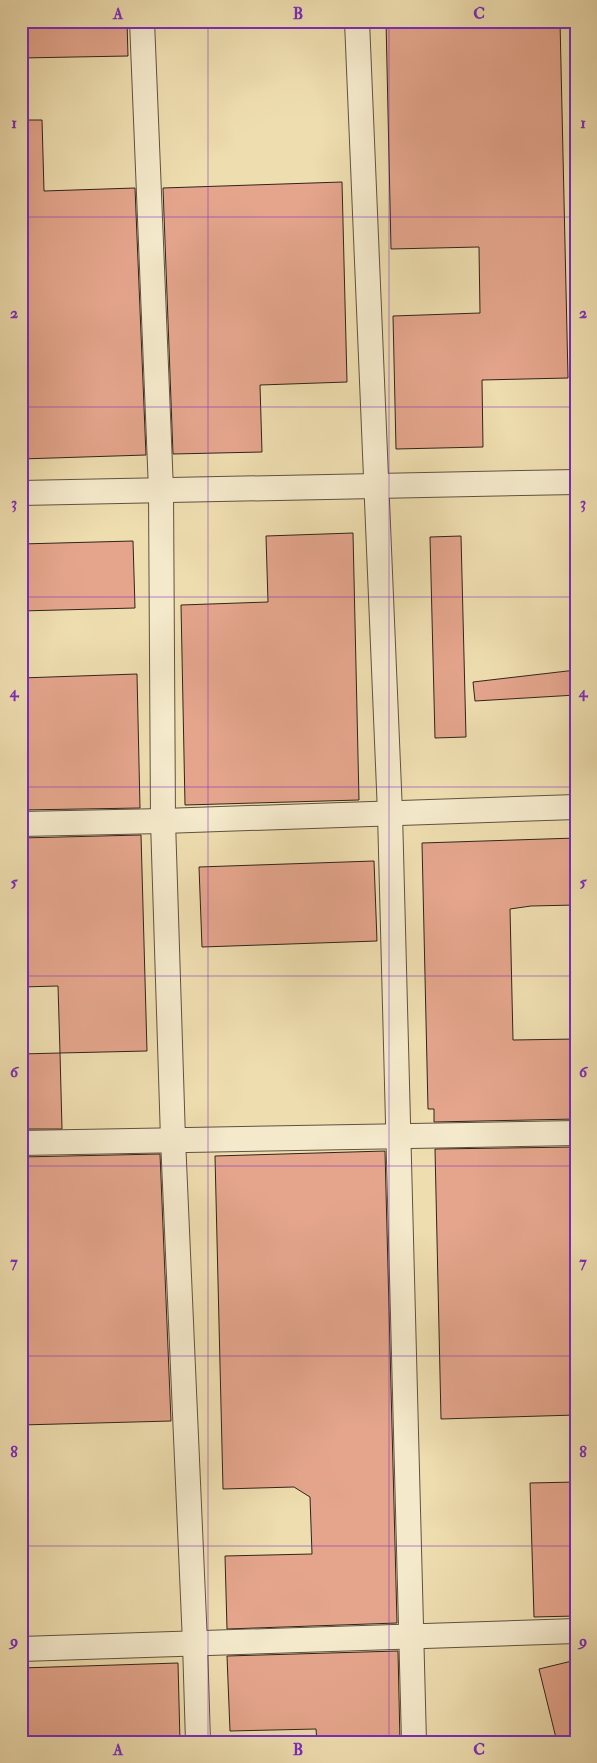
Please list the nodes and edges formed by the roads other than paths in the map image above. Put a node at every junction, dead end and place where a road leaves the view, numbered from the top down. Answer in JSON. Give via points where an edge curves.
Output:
{"nodes":[{"id":1,"x":142,"y":21,"type":"edge"},
{"id":2,"x":357,"y":21,"type":"edge"},
{"id":3,"x":576,"y":482,"type":"edge"},
{"id":4,"x":376,"y":486,"type":"junction"},
{"id":5,"x":161,"y":490,"type":"junction"},
{"id":6,"x":21,"y":493,"type":"edge"},
{"id":7,"x":576,"y":807,"type":"edge"},
{"id":8,"x":390,"y":813,"type":"junction"},
{"id":9,"x":163,"y":821,"type":"junction"},
{"id":10,"x":21,"y":824,"type":"edge"},
{"id":11,"x":576,"y":1133,"type":"edge"},
{"id":12,"x":399,"y":1135,"type":"junction"},
{"id":13,"x":173,"y":1139,"type":"junction"},
{"id":14,"x":21,"y":1143,"type":"edge"},
{"id":15,"x":576,"y":1632,"type":"edge"},
{"id":16,"x":411,"y":1636,"type":"junction"},
{"id":17,"x":195,"y":1643,"type":"junction"},
{"id":18,"x":21,"y":1649,"type":"edge"},
{"id":19,"x":198,"y":1742,"type":"edge"},
{"id":20,"x":414,"y":1742,"type":"edge"}],
"edges":[{"from":1,"to":5,"type":"street"},
{"from":2,"to":4,"type":"street"},
{"from":3,"to":4,"type":"street"},
{"from":4,"to":5,"type":"street"},
{"from":4,"to":8,"type":"street"},
{"from":5,"to":6,"type":"street"},
{"from":5,"to":9,"type":"street"},
{"from":7,"to":8,"type":"street"},
{"from":8,"to":9,"type":"street"},
{"from":8,"to":12,"type":"street"},
{"from":9,"to":10,"type":"street"},
{"from":9,"to":13,"type":"street"},
{"from":11,"to":12,"type":"street"},
{"from":12,"to":13,"type":"street"},
{"from":12,"to":16,"type":"street"},
{"from":13,"to":14,"type":"street"},
{"from":13,"to":17,"type":"street"},
{"from":15,"to":16,"type":"street"},
{"from":16,"to":17,"type":"street"},
{"from":16,"to":20,"type":"street"},
{"from":17,"to":18,"type":"street"},
{"from":17,"to":19,"type":"street"}]}
